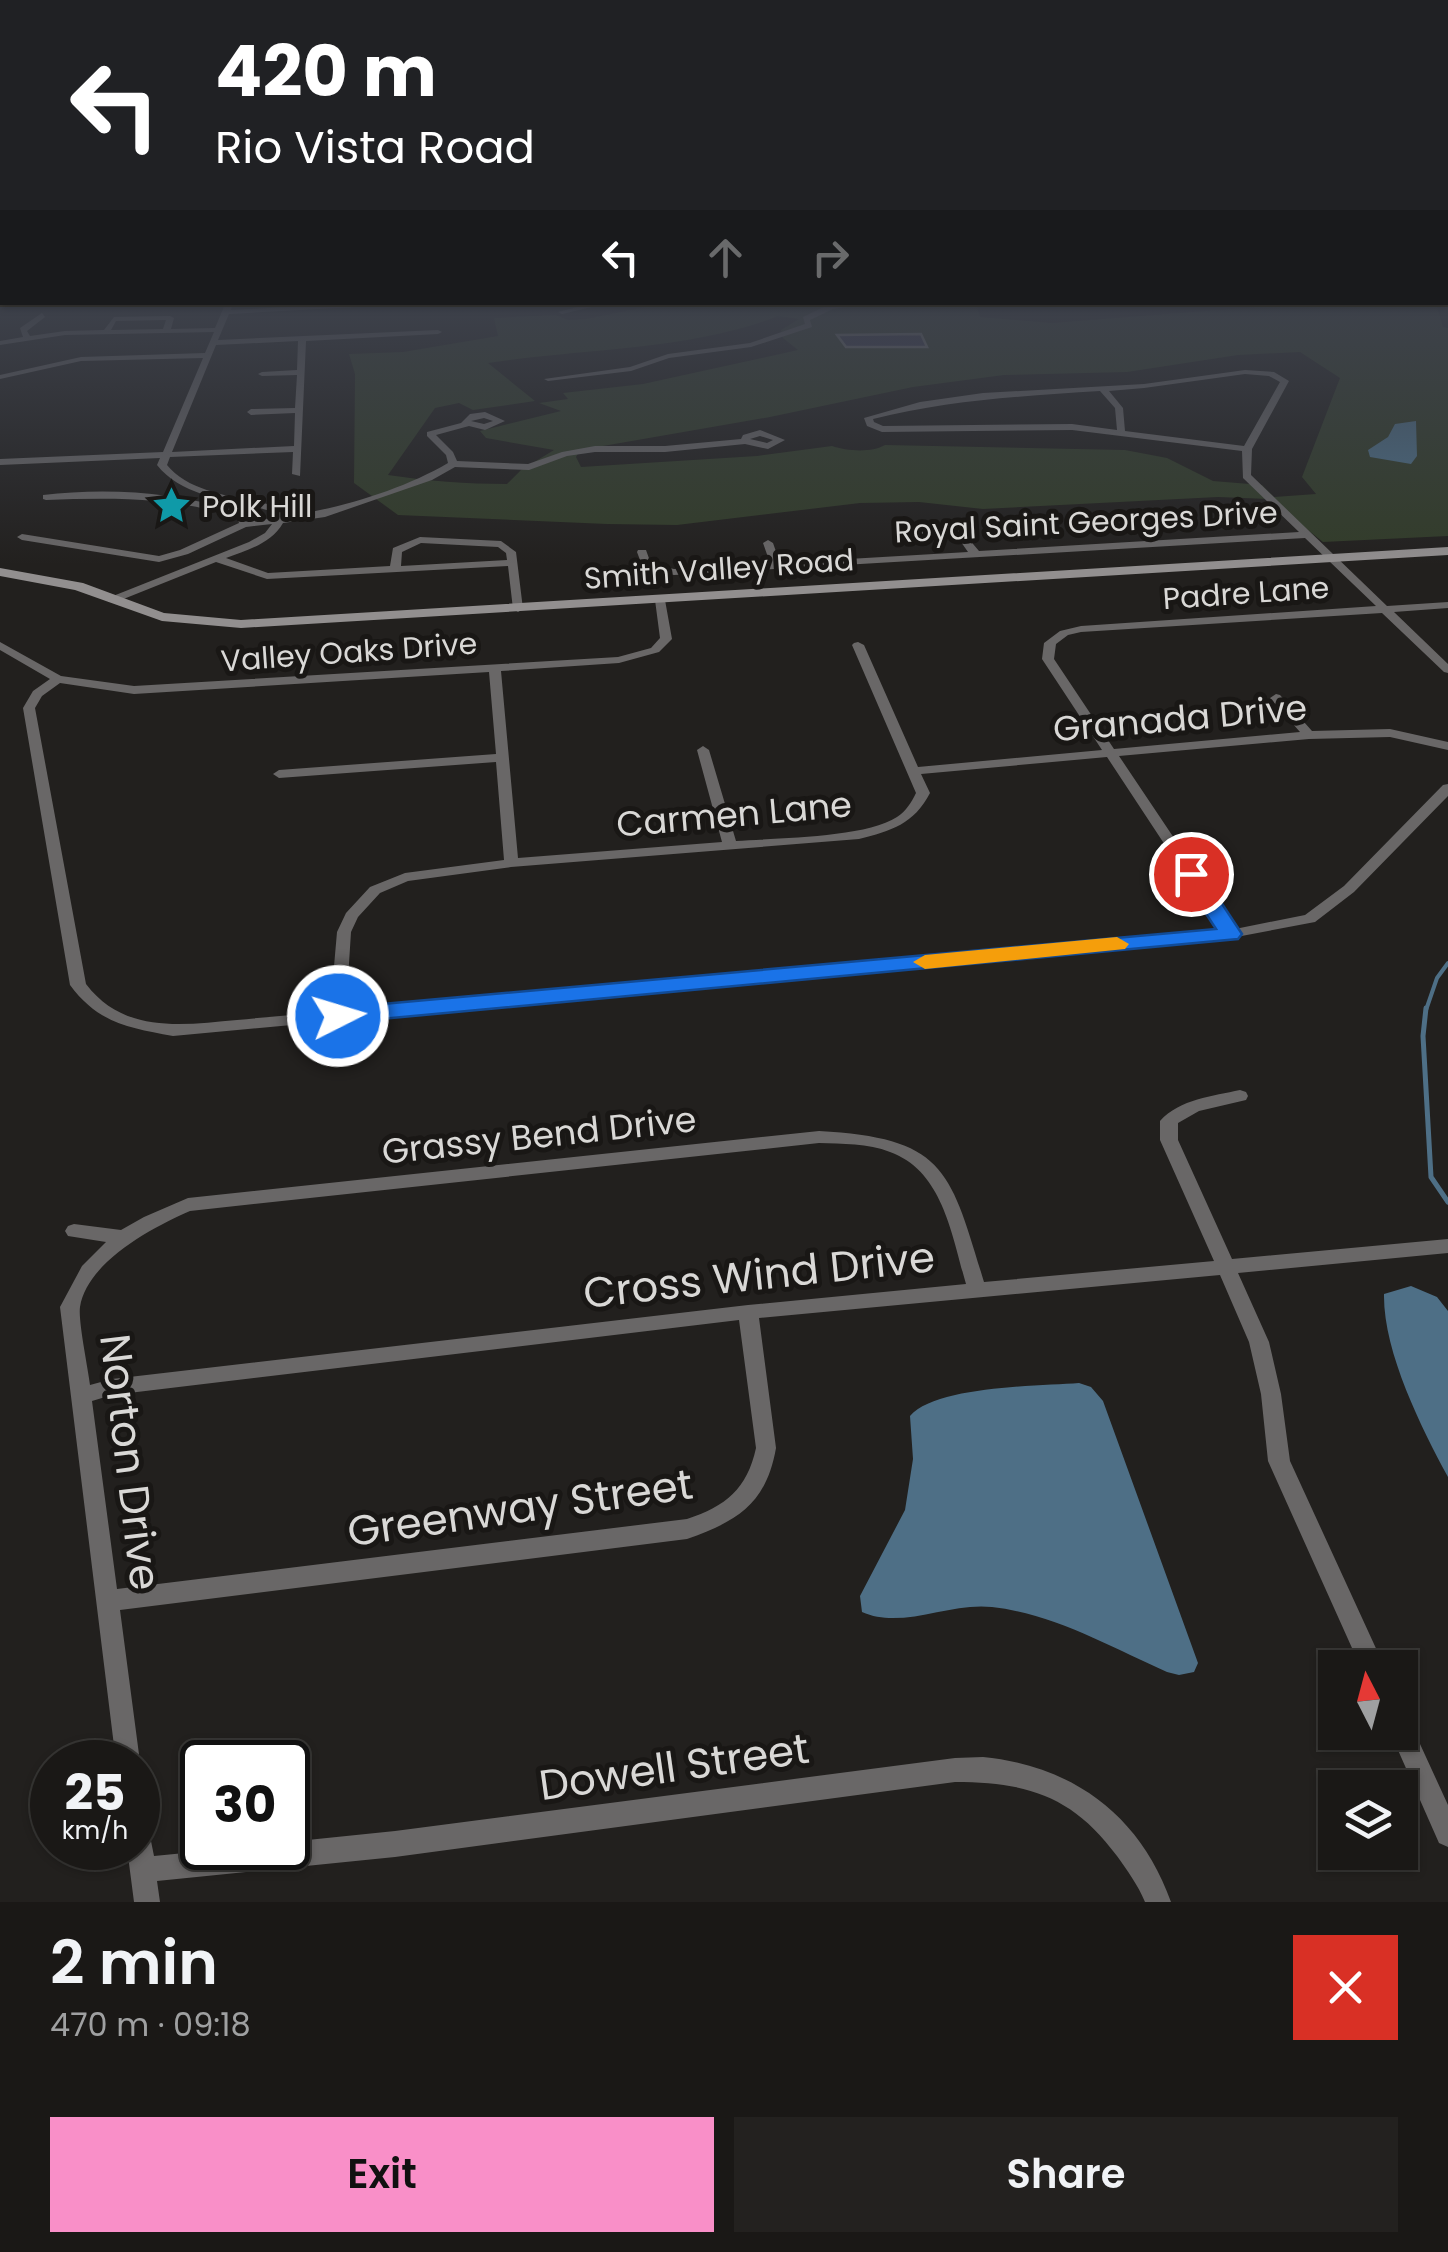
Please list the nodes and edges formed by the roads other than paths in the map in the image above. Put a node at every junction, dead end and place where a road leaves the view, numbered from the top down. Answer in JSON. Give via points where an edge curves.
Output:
{"nodes":[{"id":1,"x":194,"y":388,"type":"edge"},
{"id":2,"x":300,"y":388,"type":"edge"},
{"id":3,"x":1113,"y":388,"type":"edge"},
{"id":4,"x":1281,"y":388,"type":"edge"},
{"id":5,"x":1103,"y":389,"type":"junction"},
{"id":6,"x":298,"y":410,"type":"junction"},
{"id":7,"x":251,"y":412,"type":"dead end"},
{"id":8,"x":466,"y":424,"type":"dead end"},
{"id":9,"x":1121,"y":430,"type":"junction"},
{"id":10,"x":744,"y":441,"type":"dead end"},
{"id":11,"x":298,"y":449,"type":"junction"},
{"id":12,"x":1248,"y":449,"type":"junction"},
{"id":13,"x":166,"y":456,"type":"junction"},
{"id":14,"x":0,"y":462,"type":"edge"},
{"id":15,"x":452,"y":464,"type":"junction"},
{"id":16,"x":297,"y":474,"type":"dead end"},
{"id":17,"x":46,"y":498,"type":"dead end"},
{"id":18,"x":280,"y":522,"type":"junction"},
{"id":19,"x":244,"y":524,"type":"junction"},
{"id":20,"x":1216,"y":524,"type":"dead end"},
{"id":21,"x":899,"y":526,"type":"dead end"},
{"id":22,"x":1093,"y":531,"type":"dead end"},
{"id":23,"x":1304,"y":535,"type":"junction"},
{"id":24,"x":22,"y":537,"type":"dead end"},
{"id":25,"x":1229,"y":539,"type":"junction"},
{"id":26,"x":768,"y":543,"type":"dead end"},
{"id":27,"x":1104,"y":546,"type":"junction"},
{"id":28,"x":1448,"y":551,"type":"edge"},
{"id":29,"x":642,"y":552,"type":"dead end"},
{"id":30,"x":974,"y":553,"type":"junction"},
{"id":31,"x":1330,"y":558,"type":"junction"},
{"id":32,"x":218,"y":559,"type":"junction"},
{"id":33,"x":512,"y":563,"type":"junction"},
{"id":34,"x":776,"y":565,"type":"junction"},
{"id":35,"x":395,"y":570,"type":"junction"},
{"id":36,"x":0,"y":572,"type":"edge"},
{"id":37,"x":112,"y":600,"type":"junction"},
{"id":38,"x":660,"y":600,"type":"junction"},
{"id":39,"x":1448,"y":605,"type":"edge"},
{"id":40,"x":518,"y":609,"type":"junction"},
{"id":41,"x":1382,"y":610,"type":"junction"},
{"id":42,"x":0,"y":645,"type":"edge"},
{"id":43,"x":858,"y":646,"type":"dead end"},
{"id":44,"x":495,"y":668,"type":"junction"},
{"id":45,"x":1448,"y":670,"type":"edge"},
{"id":46,"x":58,"y":679,"type":"junction"},
{"id":47,"x":1276,"y":698,"type":"dead end"},
{"id":48,"x":1309,"y":736,"type":"junction"},
{"id":49,"x":1448,"y":746,"type":"edge"},
{"id":50,"x":704,"y":750,"type":"dead end"},
{"id":51,"x":1112,"y":754,"type":"junction"},
{"id":52,"x":500,"y":758,"type":"junction"},
{"id":53,"x":916,"y":771,"type":"junction"},
{"id":54,"x":279,"y":774,"type":"dead end"},
{"id":55,"x":1448,"y":788,"type":"edge"},
{"id":56,"x":730,"y":845,"type":"junction"},
{"id":57,"x":511,"y":863,"type":"junction"},
{"id":58,"x":1230,"y":934,"type":"junction"},
{"id":59,"x":338,"y":1016,"type":"junction"},
{"id":60,"x":1240,"y":1096,"type":"dead end"},
{"id":61,"x":74,"y":1231,"type":"dead end"},
{"id":62,"x":121,"y":1237,"type":"junction"},
{"id":63,"x":1448,"y":1246,"type":"edge"},
{"id":64,"x":1226,"y":1267,"type":"junction"},
{"id":65,"x":977,"y":1291,"type":"junction"},
{"id":66,"x":748,"y":1312,"type":"junction"},
{"id":67,"x":81,"y":1396,"type":"junction"},
{"id":68,"x":107,"y":1601,"type":"junction"},
{"id":69,"x":1364,"y":1650,"type":"edge"},
{"id":70,"x":125,"y":1740,"type":"edge"},
{"id":71,"x":1410,"y":1750,"type":"edge"},
{"id":72,"x":1448,"y":1834,"type":"edge"},
{"id":73,"x":160,"y":1868,"type":"edge"},
{"id":74,"x":143,"y":1870,"type":"edge"},
{"id":75,"x":147,"y":1902,"type":"edge"},
{"id":76,"x":1158,"y":1902,"type":"edge"}],
"edges":[{"from":1,"to":13,"type":"street"},
{"from":2,"to":6,"type":"street"},
{"from":3,"to":5,"type":"street"},
{"from":4,"to":12,"type":"street"},
{"from":5,"to":9,"type":"street","via":[[1119,408]]},
{"from":5,"to":9,"type":"street","via":[[983,396],[868,418],[870,424],[906,431]]},
{"from":6,"to":7,"type":"street"},
{"from":6,"to":11,"type":"street"},
{"from":8,"to":15,"type":"street","via":[[430,434]]},
{"from":9,"to":12,"type":"street"},
{"from":10,"to":15,"type":"street","via":[[595,449],[530,468]]},
{"from":11,"to":13,"type":"street"},
{"from":11,"to":16,"type":"street"},
{"from":12,"to":23,"type":"street","via":[[1246,476]]},
{"from":13,"to":14,"type":"street"},
{"from":13,"to":18,"type":"street","via":[[162,465],[172,478],[279,510]]},
{"from":15,"to":18,"type":"street","via":[[322,516]]},
{"from":17,"to":19,"type":"street","via":[[108,494],[174,502],[232,512]]},
{"from":18,"to":19,"type":"street"},
{"from":18,"to":32,"type":"street","via":[[272,534]]},
{"from":19,"to":24,"type":"street","via":[[159,559]]},
{"from":20,"to":25,"type":"street"},
{"from":21,"to":30,"type":"street","via":[[964,540]]},
{"from":22,"to":27,"type":"street"},
{"from":23,"to":25,"type":"street","name":"Royal Saint Georges Drive"},
{"from":23,"to":31,"type":"street"},
{"from":25,"to":27,"type":"street","name":"Royal Saint Georges Drive"},
{"from":26,"to":34,"type":"street"},
{"from":27,"to":30,"type":"street","name":"Royal Saint Georges Drive"},
{"from":28,"to":31,"type":"main road","name":"Smith Valley Road"},
{"from":29,"to":34,"type":"street","name":"Royal Saint Georges Drive","via":[[647,566],[664,572]]},
{"from":30,"to":34,"type":"street","name":"Royal Saint Georges Drive"},
{"from":31,"to":38,"type":"main road","name":"Smith Valley Road"},
{"from":31,"to":41,"type":"street"},
{"from":32,"to":35,"type":"street","via":[[267,576]]},
{"from":32,"to":37,"type":"street"},
{"from":33,"to":35,"type":"street"},
{"from":33,"to":35,"type":"street","via":[[511,552],[500,544],[420,540],[397,550]]},
{"from":33,"to":40,"type":"street"},
{"from":36,"to":37,"type":"main road","name":"Smith Valley Road","via":[[60,581]]},
{"from":37,"to":40,"type":"main road","name":"Smith Valley Road","via":[[179,620],[241,624]]},
{"from":38,"to":40,"type":"main road","name":"Smith Valley Road"},
{"from":38,"to":44,"type":"street","name":"Valley Oaks Drive","via":[[666,639],[654,650],[619,660]]},
{"from":39,"to":41,"type":"street","name":"Padre Lane"},
{"from":41,"to":45,"type":"street"},
{"from":41,"to":51,"type":"street","name":"Padre Lane","via":[[1064,633],[1050,643],[1048,660]]},
{"from":42,"to":46,"type":"street","name":"Valley Oaks Drive"},
{"from":43,"to":53,"type":"street"},
{"from":44,"to":46,"type":"street","name":"Valley Oaks Drive","via":[[154,690]]},
{"from":44,"to":52,"type":"street"},
{"from":46,"to":59,"type":"street","via":[[30,708],[78,984],[96,1009],[150,1027],[196,1031]]},
{"from":47,"to":48,"type":"street"},
{"from":48,"to":49,"type":"street","name":"Granada Drive","via":[[1390,733]]},
{"from":48,"to":51,"type":"street","name":"Granada Drive"},
{"from":50,"to":56,"type":"street"},
{"from":51,"to":53,"type":"street","name":"Granada Drive"},
{"from":51,"to":58,"type":"street"},
{"from":52,"to":54,"type":"street"},
{"from":52,"to":57,"type":"street"},
{"from":53,"to":56,"type":"street","name":"Carmen Lane","via":[[923,793],[897,825],[860,835]]},
{"from":55,"to":58,"type":"street","via":[[1310,920]]},
{"from":56,"to":57,"type":"street","name":"Carmen Lane"},
{"from":57,"to":59,"type":"street","name":"Carmen Lane","via":[[428,872],[376,890],[359,904],[344,932]]},
{"from":58,"to":59,"type":"street"},
{"from":60,"to":64,"type":"street","via":[[1169,1121],[1175,1158]]},
{"from":61,"to":62,"type":"street"},
{"from":62,"to":65,"type":"street","name":"Grassy Bend Drive","via":[[188,1204],[819,1138],[876,1140],[934,1168]]},
{"from":62,"to":67,"type":"street","name":"Norton Drive","via":[[80,1280],[70,1307]]},
{"from":63,"to":64,"type":"street","name":"Cross Wind Drive"},
{"from":64,"to":65,"type":"street","name":"Cross Wind Drive"},
{"from":64,"to":69,"type":"street","via":[[1259,1342],[1279,1461]]},
{"from":65,"to":66,"type":"street","name":"Cross Wind Drive"},
{"from":66,"to":67,"type":"street","name":"Cross Wind Drive","via":[[112,1387]]},
{"from":66,"to":68,"type":"street","name":"Greenway Street","via":[[766,1448],[758,1483],[719,1519],[687,1529]]},
{"from":67,"to":68,"type":"street","name":"Norton Drive"},
{"from":68,"to":70,"type":"street","name":"Norton Drive"},
{"from":71,"to":72,"type":"street"},
{"from":73,"to":76,"type":"street","name":"Dowell Street","via":[[997,1768],[1055,1783],[1096,1812],[1121,1839]]},
{"from":74,"to":75,"type":"street"}]}
